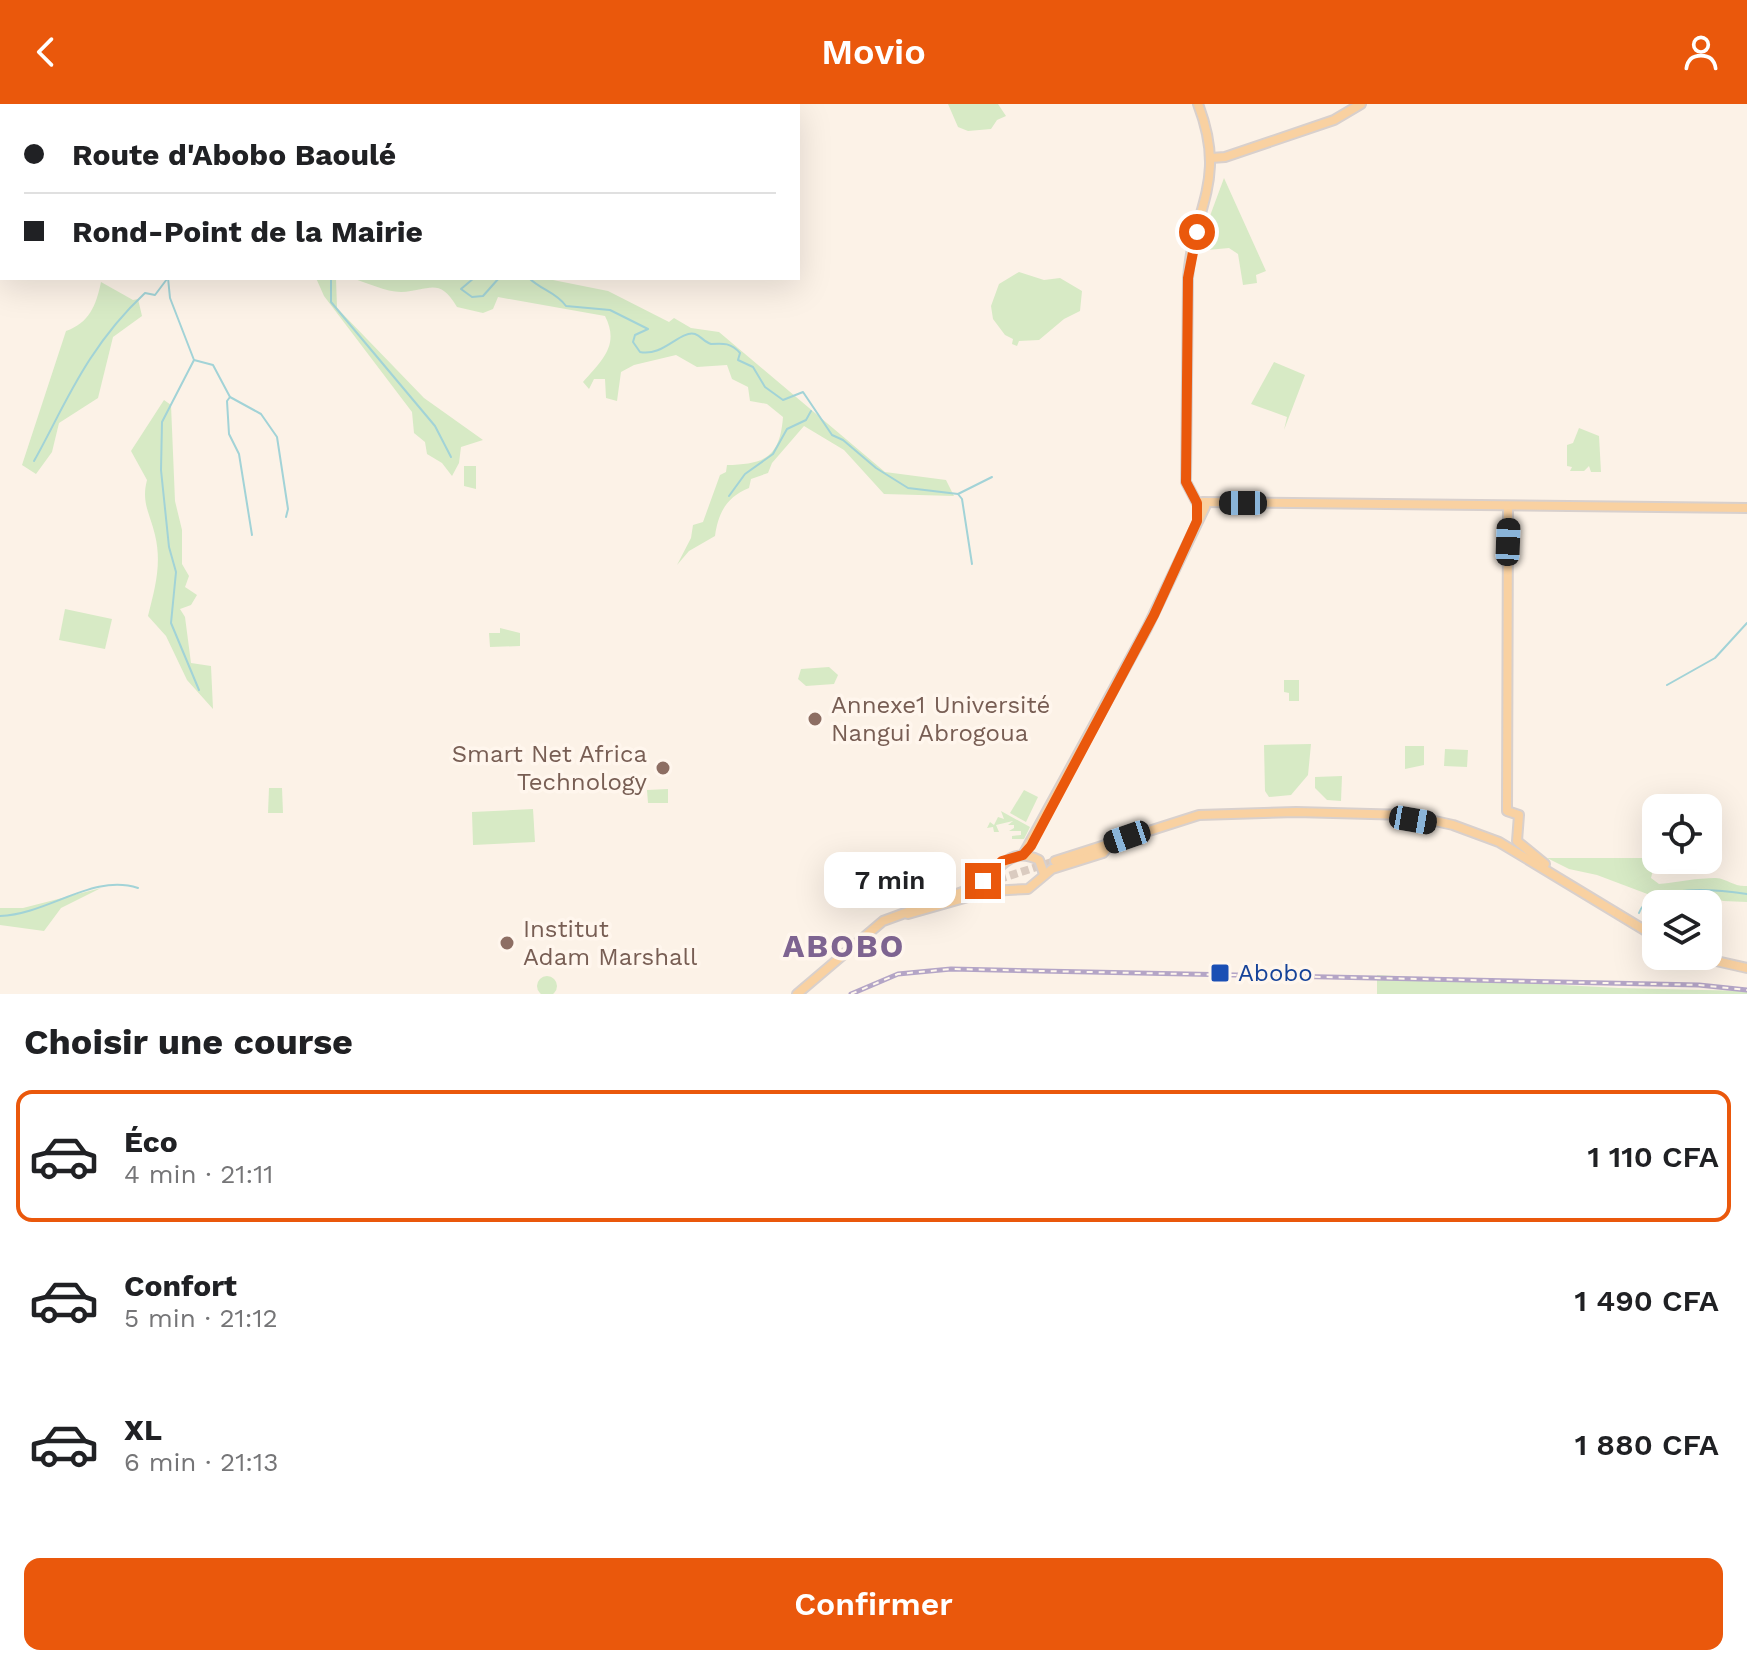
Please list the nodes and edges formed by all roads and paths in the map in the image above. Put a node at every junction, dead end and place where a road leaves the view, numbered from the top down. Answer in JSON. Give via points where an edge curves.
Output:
{"nodes":[{"id":1,"x":1198,"y":104,"type":"edge"},
{"id":2,"x":1359,"y":104,"type":"edge"},
{"id":3,"x":1211,"y":158,"type":"junction"},
{"id":4,"x":1199,"y":505,"type":"junction"},
{"id":5,"x":1507,"y":507,"type":"junction"},
{"id":6,"x":1747,"y":508,"type":"edge"},
{"id":7,"x":1296,"y":814,"type":"junction"},
{"id":8,"x":1193,"y":820,"type":"junction"},
{"id":9,"x":1183,"y":826,"type":"dead end"},
{"id":10,"x":1104,"y":847,"type":"junction"},
{"id":11,"x":1031,"y":857,"type":"junction"},
{"id":12,"x":1055,"y":863,"type":"tunnel mouth"},
{"id":13,"x":995,"y":871,"type":"junction"},
{"id":14,"x":1548,"y":871,"type":"junction"},
{"id":15,"x":1044,"y":874,"type":"junction"},
{"id":16,"x":988,"y":884,"type":"tunnel mouth"},
{"id":17,"x":1004,"y":888,"type":"junction"},
{"id":18,"x":907,"y":912,"type":"junction"},
{"id":19,"x":1642,"y":930,"type":"edge"},
{"id":20,"x":1642,"y":931,"type":"edge"},
{"id":21,"x":1722,"y":960,"type":"edge"},
{"id":22,"x":1722,"y":961,"type":"edge"},
{"id":23,"x":1747,"y":966,"type":"edge"},
{"id":24,"x":800,"y":994,"type":"edge"}],
"edges":[{"from":1,"to":3,"type":"main road"},
{"from":2,"to":3,"type":"main road"},
{"from":2,"to":3,"type":"main road","via":[[1343,116]]},
{"from":3,"to":4,"type":"main road","via":[[1207,202],[1188,278],[1186,482]]},
{"from":4,"to":5,"type":"main road"},
{"from":4,"to":11,"type":"main road","via":[[1197,521],[1154,615],[1031,846]]},
{"from":5,"to":6,"type":"main road"},
{"from":5,"to":14,"type":"main road","via":[[1505,812],[1519,817],[1517,841]]},
{"from":7,"to":8,"type":"main road"},
{"from":7,"to":10,"type":"main road","via":[[1199,815]]},
{"from":7,"to":14,"type":"main road","via":[[1408,815],[1453,825],[1499,842]]},
{"from":7,"to":20,"type":"main road","via":[[1451,827],[1498,846]]},
{"from":8,"to":9,"type":"main road"},
{"from":8,"to":10,"type":"main road"},
{"from":10,"to":11,"type":"main road"},
{"from":10,"to":12,"type":"main road"},
{"from":10,"to":15,"type":"main road","via":[[1103,853]]},
{"from":11,"to":13,"type":"main road","via":[[1004,859]]},
{"from":11,"to":15,"type":"main road"},
{"from":13,"to":17,"type":"main road"},
{"from":13,"to":18,"type":"main road"},
{"from":14,"to":19,"type":"main road"},
{"from":15,"to":17,"type":"main road","via":[[1028,889]]},
{"from":16,"to":18,"type":"main road"},
{"from":17,"to":18,"type":"main road"},
{"from":18,"to":24,"type":"main road"},
{"from":18,"to":24,"type":"main road","via":[[883,921]]},
{"from":21,"to":23,"type":"main road"},
{"from":22,"to":23,"type":"main road"}]}
